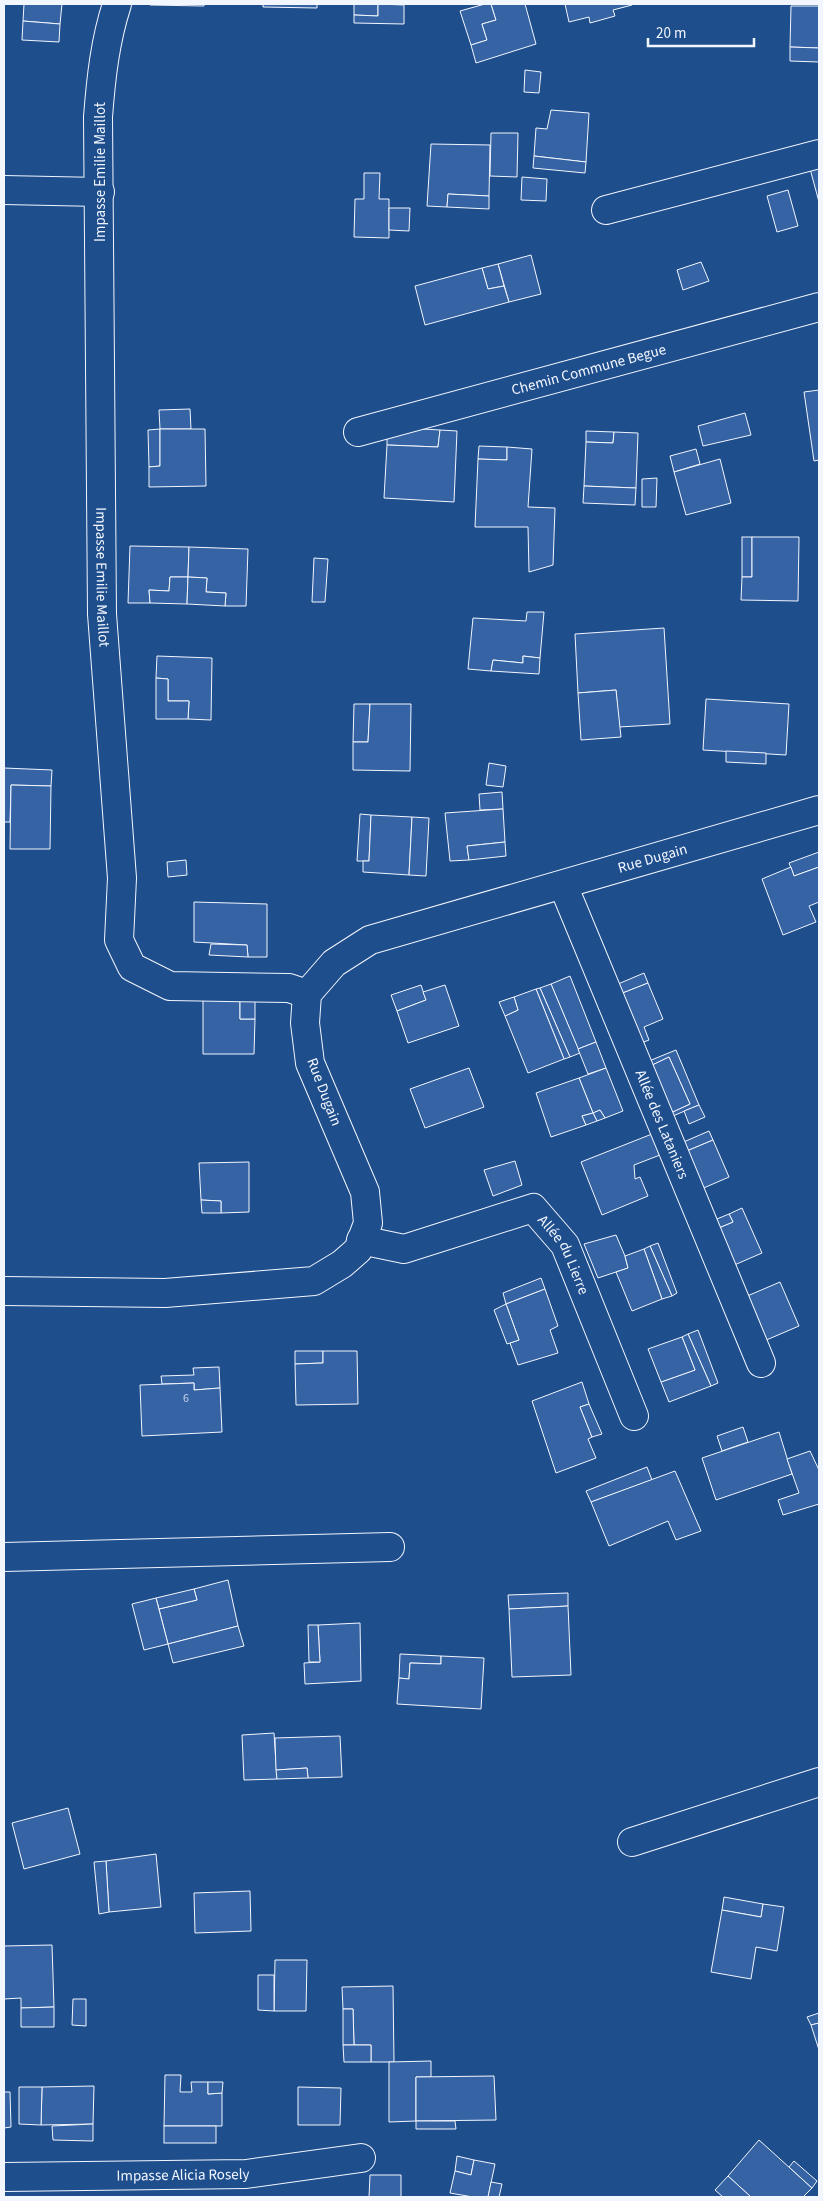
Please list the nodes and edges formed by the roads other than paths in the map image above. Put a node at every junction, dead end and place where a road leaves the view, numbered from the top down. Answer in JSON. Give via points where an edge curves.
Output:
{"nodes":[{"id":1,"x":117,"y":4,"type":"edge"},
{"id":2,"x":819,"y":154,"type":"edge"},
{"id":3,"x":4,"y":190,"type":"edge"},
{"id":4,"x":100,"y":192,"type":"junction"},
{"id":5,"x":606,"y":210,"type":"dead end"},
{"id":6,"x":819,"y":307,"type":"edge"},
{"id":7,"x":358,"y":432,"type":"dead end"},
{"id":8,"x":819,"y":810,"type":"edge"},
{"id":9,"x":563,"y":885,"type":"junction"},
{"id":10,"x":308,"y":994,"type":"junction"},
{"id":11,"x":362,"y":1240,"type":"junction"},
{"id":12,"x":4,"y":1291,"type":"edge"},
{"id":13,"x":761,"y":1363,"type":"dead end"},
{"id":14,"x":634,"y":1416,"type":"dead end"},
{"id":15,"x":390,"y":1547,"type":"dead end"},
{"id":16,"x":4,"y":1557,"type":"edge"},
{"id":17,"x":819,"y":1782,"type":"edge"},
{"id":18,"x":632,"y":1842,"type":"dead end"},
{"id":19,"x":361,"y":2158,"type":"dead end"},
{"id":20,"x":4,"y":2177,"type":"edge"}],
"edges":[{"from":1,"to":4,"type":"street","name":"Impasse Emilie Maillot","via":[[102,68],[98,117]]},
{"from":2,"to":5,"type":"street"},
{"from":3,"to":4,"type":"street"},
{"from":4,"to":10,"type":"street","name":"Impasse Emilie Maillot","via":[[102,614],[122,878],[119,940],[132,967],[170,986],[289,988]]},
{"from":6,"to":7,"type":"street","name":"Chemin Commune Begue"},
{"from":8,"to":9,"type":"street","name":"Rue Dugain"},
{"from":9,"to":10,"type":"street","name":"Rue Dugain","via":[[370,940],[334,963]]},
{"from":9,"to":13,"type":"street","name":"Allée des Lataniers"},
{"from":10,"to":11,"type":"street","name":"Rue Dugain","via":[[305,1023],[310,1063],[365,1192],[368,1223]]},
{"from":11,"to":12,"type":"street","name":"Rue Dugain","via":[[358,1250],[342,1264],[314,1281],[165,1294]]},
{"from":11,"to":14,"type":"street","name":"Allée du Lierre","via":[[404,1249],[533,1208],[565,1245]]},
{"from":15,"to":16,"type":"street"},
{"from":17,"to":18,"type":"street"},
{"from":19,"to":20,"type":"street","name":"Impasse Alicia Rosely","via":[[246,2174]]}]}
